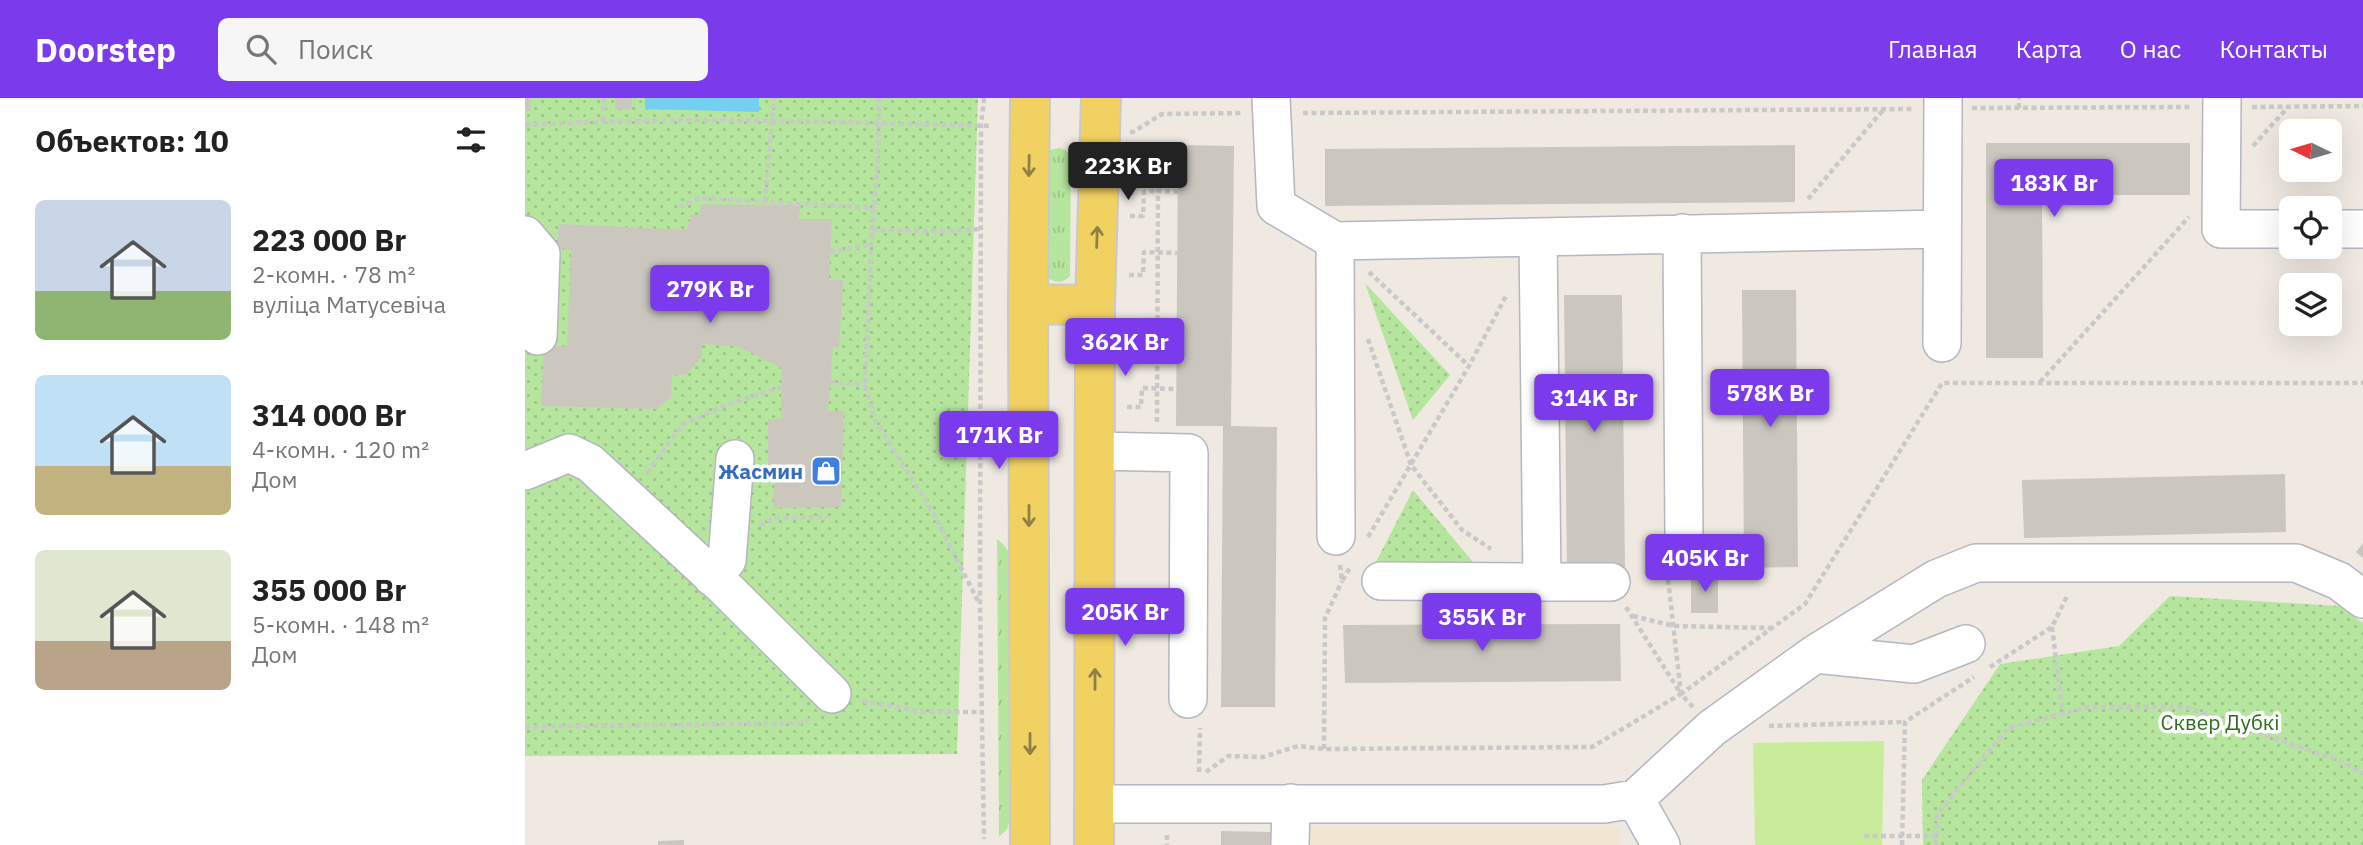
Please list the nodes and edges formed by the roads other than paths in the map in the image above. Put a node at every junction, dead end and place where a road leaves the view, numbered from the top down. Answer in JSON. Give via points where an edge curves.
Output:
{"nodes":[{"id":1,"x":1030,"y":98,"type":"edge"},
{"id":2,"x":1101,"y":98,"type":"edge"},
{"id":3,"x":2222,"y":102,"type":"edge"},
{"id":4,"x":1943,"y":103,"type":"edge"},
{"id":5,"x":1271,"y":106,"type":"edge"},
{"id":6,"x":1942,"y":229,"type":"junction"},
{"id":7,"x":2279,"y":229,"type":"edge"},
{"id":8,"x":2342,"y":229,"type":"edge"},
{"id":9,"x":2363,"y":229,"type":"edge"},
{"id":10,"x":1682,"y":233,"type":"junction"},
{"id":11,"x":525,"y":235,"type":"edge"},
{"id":12,"x":1538,"y":237,"type":"junction"},
{"id":13,"x":1335,"y":241,"type":"junction"},
{"id":14,"x":1028,"y":304,"type":"junction"},
{"id":15,"x":1095,"y":305,"type":"junction"},
{"id":16,"x":538,"y":336,"type":"dead end"},
{"id":17,"x":1942,"y":343,"type":"dead end"},
{"id":18,"x":1096,"y":451,"type":"junction"},
{"id":19,"x":735,"y":459,"type":"dead end"},
{"id":20,"x":525,"y":471,"type":"edge"},
{"id":21,"x":1684,"y":538,"type":"road end"},
{"id":22,"x":712,"y":576,"type":"junction"},
{"id":23,"x":1542,"y":582,"type":"junction"},
{"id":24,"x":1611,"y":582,"type":"road end"},
{"id":25,"x":2363,"y":599,"type":"edge"},
{"id":26,"x":1966,"y":644,"type":"dead end"},
{"id":27,"x":1815,"y":654,"type":"junction"},
{"id":28,"x":832,"y":694,"type":"road end"},
{"id":29,"x":1188,"y":699,"type":"dead end"},
{"id":30,"x":1635,"y":799,"type":"junction"},
{"id":31,"x":1291,"y":803,"type":"junction"},
{"id":32,"x":1094,"y":804,"type":"junction"},
{"id":33,"x":1031,"y":845,"type":"edge"},
{"id":34,"x":1094,"y":845,"type":"edge"},
{"id":35,"x":1290,"y":845,"type":"edge"},
{"id":36,"x":1661,"y":845,"type":"edge"}],
"edges":[{"from":1,"to":14,"type":"main road","one_way":true},
{"from":15,"to":2,"type":"main road","one_way":true},
{"from":3,"to":7,"type":"street","via":[[2221,229]]},
{"from":4,"to":6,"type":"street"},
{"from":5,"to":13,"type":"street","via":[[1276,206]]},
{"from":6,"to":10,"type":"street"},
{"from":6,"to":17,"type":"street"},
{"from":8,"to":9,"type":"street"},
{"from":10,"to":12,"type":"street"},
{"from":10,"to":21,"type":"street"},
{"from":11,"to":16,"type":"street","via":[[541,254]]},
{"from":12,"to":13,"type":"street"},
{"from":12,"to":23,"type":"street"},
{"from":13,"to":23,"type":"street","via":[[1359,555]]},
{"from":14,"to":15,"type":"main road"},
{"from":14,"to":33,"type":"main road","one_way":true},
{"from":15,"to":18,"type":"main road"},
{"from":18,"to":29,"type":"street","via":[[1189,453]]},
{"from":32,"to":18,"type":"main road","one_way":true},
{"from":19,"to":22,"type":"street","via":[[727,560]]},
{"from":20,"to":22,"type":"street","via":[[569,453],[590,463]]},
{"from":22,"to":28,"type":"street"},
{"from":23,"to":24,"type":"street"},
{"from":25,"to":27,"type":"street","via":[[2339,581],[2296,563],[1976,564],[1936,579]]},
{"from":26,"to":27,"type":"street","via":[[1914,664]]},
{"from":27,"to":30,"type":"street","via":[[1712,728]]},
{"from":30,"to":31,"type":"street","via":[[1604,804]]},
{"from":30,"to":36,"type":"street"},
{"from":31,"to":32,"type":"street"},
{"from":31,"to":35,"type":"street"},
{"from":32,"to":34,"type":"main road"}]}
